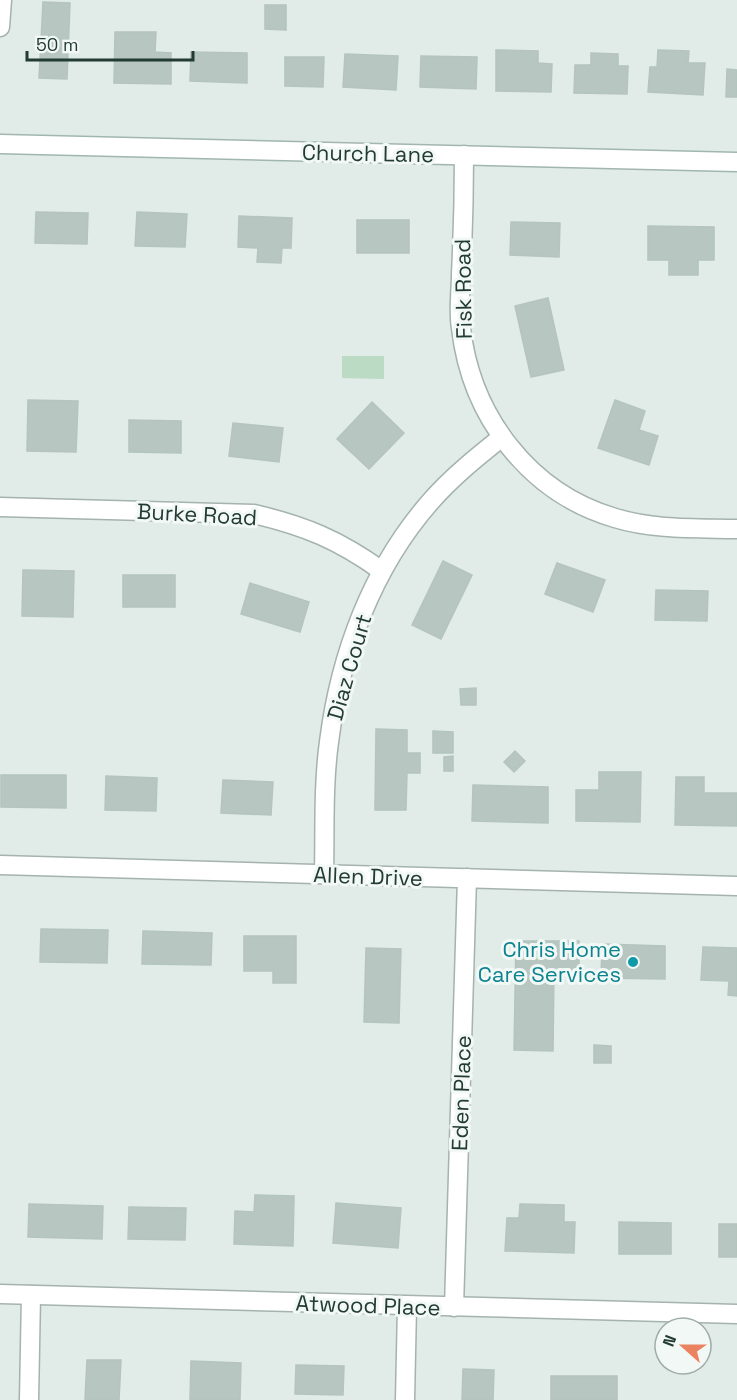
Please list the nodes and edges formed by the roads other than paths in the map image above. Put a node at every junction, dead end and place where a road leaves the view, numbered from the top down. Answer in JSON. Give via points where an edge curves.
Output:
{"nodes":[{"id":1,"x":2,"y":0,"type":"edge"},
{"id":2,"x":0,"y":27,"type":"edge"},
{"id":3,"x":0,"y":144,"type":"edge"},
{"id":4,"x":464,"y":155,"type":"junction"},
{"id":5,"x":737,"y":162,"type":"edge"},
{"id":6,"x":502,"y":437,"type":"junction"},
{"id":7,"x":0,"y":507,"type":"edge"},
{"id":8,"x":737,"y":529,"type":"edge"},
{"id":9,"x":382,"y":571,"type":"junction"},
{"id":10,"x":0,"y":865,"type":"edge"},
{"id":11,"x":324,"y":874,"type":"junction"},
{"id":12,"x":467,"y":878,"type":"junction"},
{"id":13,"x":737,"y":886,"type":"edge"},
{"id":14,"x":0,"y":1294,"type":"edge"},
{"id":15,"x":32,"y":1295,"type":"junction"},
{"id":16,"x":407,"y":1306,"type":"junction"},
{"id":17,"x":454,"y":1307,"type":"junction"},
{"id":18,"x":737,"y":1314,"type":"edge"},
{"id":19,"x":28,"y":1400,"type":"edge"},
{"id":20,"x":405,"y":1400,"type":"edge"}],
"edges":[{"from":1,"to":2,"type":"street"},
{"from":3,"to":4,"type":"street","name":"Church Lane"},
{"from":4,"to":5,"type":"street","name":"Church Lane"},
{"from":4,"to":6,"type":"street","name":"Fisk Road","via":[[460,326],[477,393]]},
{"from":6,"to":8,"type":"street","name":"Fisk Road","via":[[529,469],[584,506],[615,518],[659,527]]},
{"from":6,"to":9,"type":"street","name":"Diaz Court","via":[[430,502]]},
{"from":7,"to":9,"type":"street","name":"Burke Road","via":[[254,514],[322,534]]},
{"from":9,"to":11,"type":"street","name":"Diaz Court","via":[[355,629],[328,742]]},
{"from":10,"to":11,"type":"street","name":"Allen Drive"},
{"from":11,"to":12,"type":"street","name":"Allen Drive"},
{"from":12,"to":13,"type":"street","name":"Allen Drive"},
{"from":12,"to":17,"type":"street","name":"Eden Place"},
{"from":14,"to":15,"type":"street","name":"Atwood Place"},
{"from":15,"to":16,"type":"street","name":"Atwood Place"},
{"from":15,"to":19,"type":"street"},
{"from":16,"to":17,"type":"street","name":"Atwood Place"},
{"from":16,"to":20,"type":"street"},
{"from":17,"to":18,"type":"street","name":"Atwood Place"}]}
